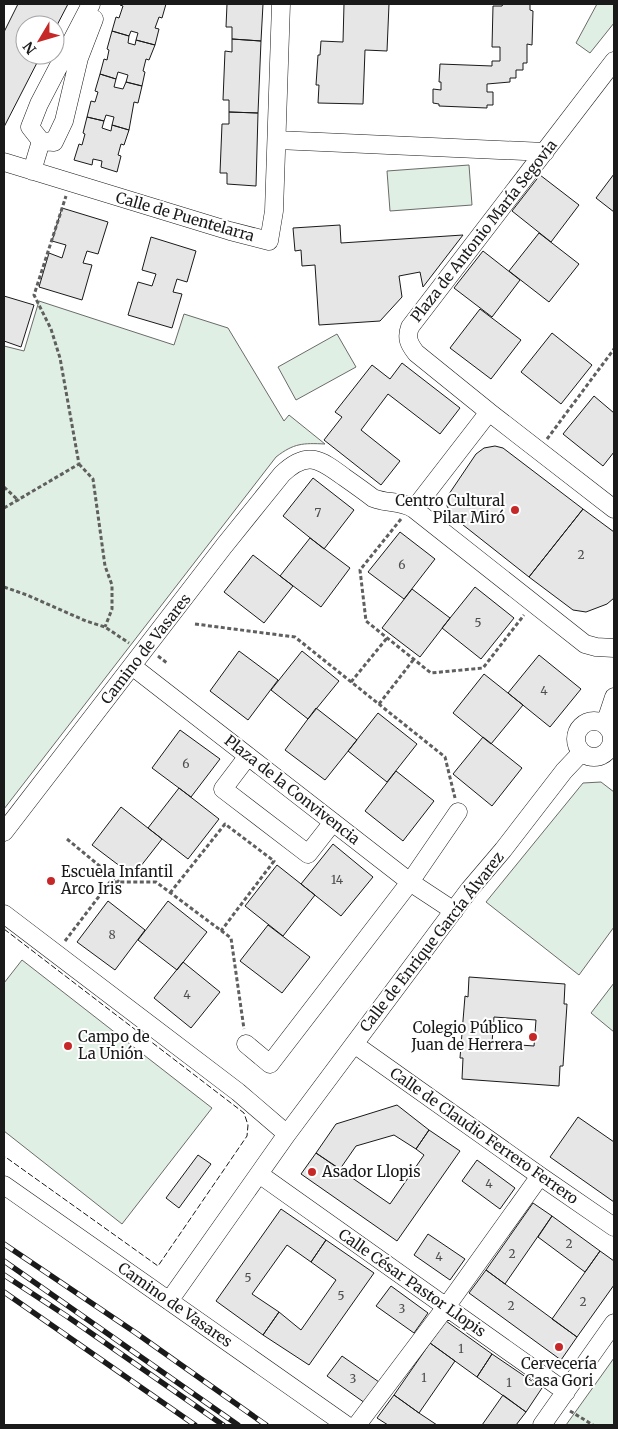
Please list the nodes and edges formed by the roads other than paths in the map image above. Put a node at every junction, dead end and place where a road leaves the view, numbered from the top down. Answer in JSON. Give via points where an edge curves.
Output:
{"nodes":[{"id":1,"x":91,"y":4,"type":"edge"},
{"id":2,"x":100,"y":4,"type":"edge"},
{"id":3,"x":282,"y":4,"type":"edge"},
{"id":4,"x":614,"y":61,"type":"edge"},
{"id":5,"x":276,"y":140,"type":"junction"},
{"id":6,"x":41,"y":141,"type":"junction"},
{"id":7,"x":545,"y":152,"type":"junction"},
{"id":8,"x":4,"y":162,"type":"edge"},
{"id":9,"x":32,"y":171,"type":"junction"},
{"id":10,"x":489,"y":412,"type":"junction"},
{"id":11,"x":614,"y":509,"type":"edge"},
{"id":12,"x":414,"y":510,"type":"junction"},
{"id":13,"x":614,"y":648,"type":"edge"},
{"id":14,"x":132,"y":666,"type":"junction"},
{"id":15,"x":614,"y":697,"type":"edge"},
{"id":16,"x":604,"y":724,"type":"junction"},
{"id":17,"x":581,"y":752,"type":"junction"},
{"id":18,"x":248,"y":756,"type":"junction"},
{"id":19,"x":611,"y":756,"type":"edge"},
{"id":20,"x":458,"y":812,"type":"road end"},
{"id":21,"x":333,"y":822,"type":"junction"},
{"id":22,"x":4,"y":832,"type":"edge"},
{"id":23,"x":410,"y":882,"type":"junction"},
{"id":24,"x":454,"y":911,"type":"junction"},
{"id":25,"x":4,"y":914,"type":"edge"},
{"id":26,"x":246,"y":1044,"type":"road end"},
{"id":27,"x":354,"y":1044,"type":"junction"},
{"id":28,"x":287,"y":1134,"type":"junction"},
{"id":29,"x":259,"y":1174,"type":"junction"},
{"id":30,"x":540,"y":1176,"type":"junction"},
{"id":31,"x":4,"y":1185,"type":"edge"},
{"id":32,"x":614,"y":1226,"type":"edge"},
{"id":33,"x":168,"y":1301,"type":"junction"},
{"id":34,"x":446,"y":1306,"type":"junction"},
{"id":35,"x":614,"y":1323,"type":"edge"},
{"id":36,"x":562,"y":1397,"type":"junction"},
{"id":37,"x":346,"y":1425,"type":"edge"},
{"id":38,"x":357,"y":1425,"type":"edge"},
{"id":39,"x":542,"y":1425,"type":"edge"}],
"edges":[{"from":1,"to":6,"type":"street","via":[[30,127]]},
{"from":2,"to":6,"type":"street","via":[[79,58],[64,121],[54,142]]},
{"from":3,"to":5,"type":"street","name":"Calle de Puentelarra"},
{"from":4,"to":7,"type":"street","name":"Plaza de Antonio María Segovia"},
{"from":5,"to":7,"type":"street"},
{"from":5,"to":9,"type":"street","name":"Calle de Puentelarra","via":[[273,223],[269,241]]},
{"from":6,"to":9,"type":"street"},
{"from":7,"to":10,"type":"street","name":"Plaza de Antonio María Segovia","via":[[413,321],[407,336],[416,353]]},
{"from":8,"to":9,"type":"street","name":"Calle de Puentelarra"},
{"from":10,"to":11,"type":"street","name":"Plaza de Antonio María Segovia"},
{"from":10,"to":12,"type":"street"},
{"from":12,"to":13,"type":"street","via":[[585,644]]},
{"from":12,"to":14,"type":"street","name":"Camino de Vasares","via":[[407,504],[381,502],[373,498],[324,462],[297,462],[282,474]]},
{"from":14,"to":18,"type":"street","name":"Plaza de la Convivencia"},
{"from":14,"to":22,"type":"street","name":"Camino de Vasares"},
{"from":15,"to":16,"type":"street"},
{"from":16,"to":17,"type":"street","via":[[587,722],[578,730],[576,742]]},
{"from":16,"to":19,"type":"street","via":[[611,733]]},
{"from":17,"to":19,"type":"street","via":[[591,758]]},
{"from":17,"to":24,"type":"street","name":"Calle de Enrique García Álvarez"},
{"from":18,"to":21,"type":"street","name":"Plaza de la Convivencia"},
{"from":18,"to":21,"type":"street","via":[[223,789],[308,854]]},
{"from":20,"to":23,"type":"street"},
{"from":21,"to":23,"type":"street","name":"Plaza de la Convivencia"},
{"from":23,"to":24,"type":"street","name":"Plaza de la Convivencia"},
{"from":23,"to":26,"type":"street","via":[[270,1064]]},
{"from":24,"to":27,"type":"street","name":"Calle de Enrique García Álvarez"},
{"from":25,"to":28,"type":"street","via":[[238,1092]]},
{"from":27,"to":28,"type":"street","name":"Calle de Enrique García Álvarez"},
{"from":27,"to":30,"type":"street","name":"Calle de Claudio Ferrero Ferrero"},
{"from":28,"to":29,"type":"street","name":"Calle de Enrique García Álvarez"},
{"from":29,"to":33,"type":"street","name":"Calle de Enrique García Álvarez"},
{"from":29,"to":34,"type":"street","name":"Calle César Pastor Llopis"},
{"from":30,"to":32,"type":"street","name":"Calle de Claudio Ferrero Ferrero"},
{"from":30,"to":34,"type":"street"},
{"from":31,"to":33,"type":"street","name":"Camino de Vasares"},
{"from":33,"to":37,"type":"street","name":"Camino de Vasares"},
{"from":34,"to":36,"type":"street","name":"Calle César Pastor Llopis"},
{"from":34,"to":38,"type":"street"},
{"from":35,"to":36,"type":"street"},
{"from":36,"to":39,"type":"street"}]}
